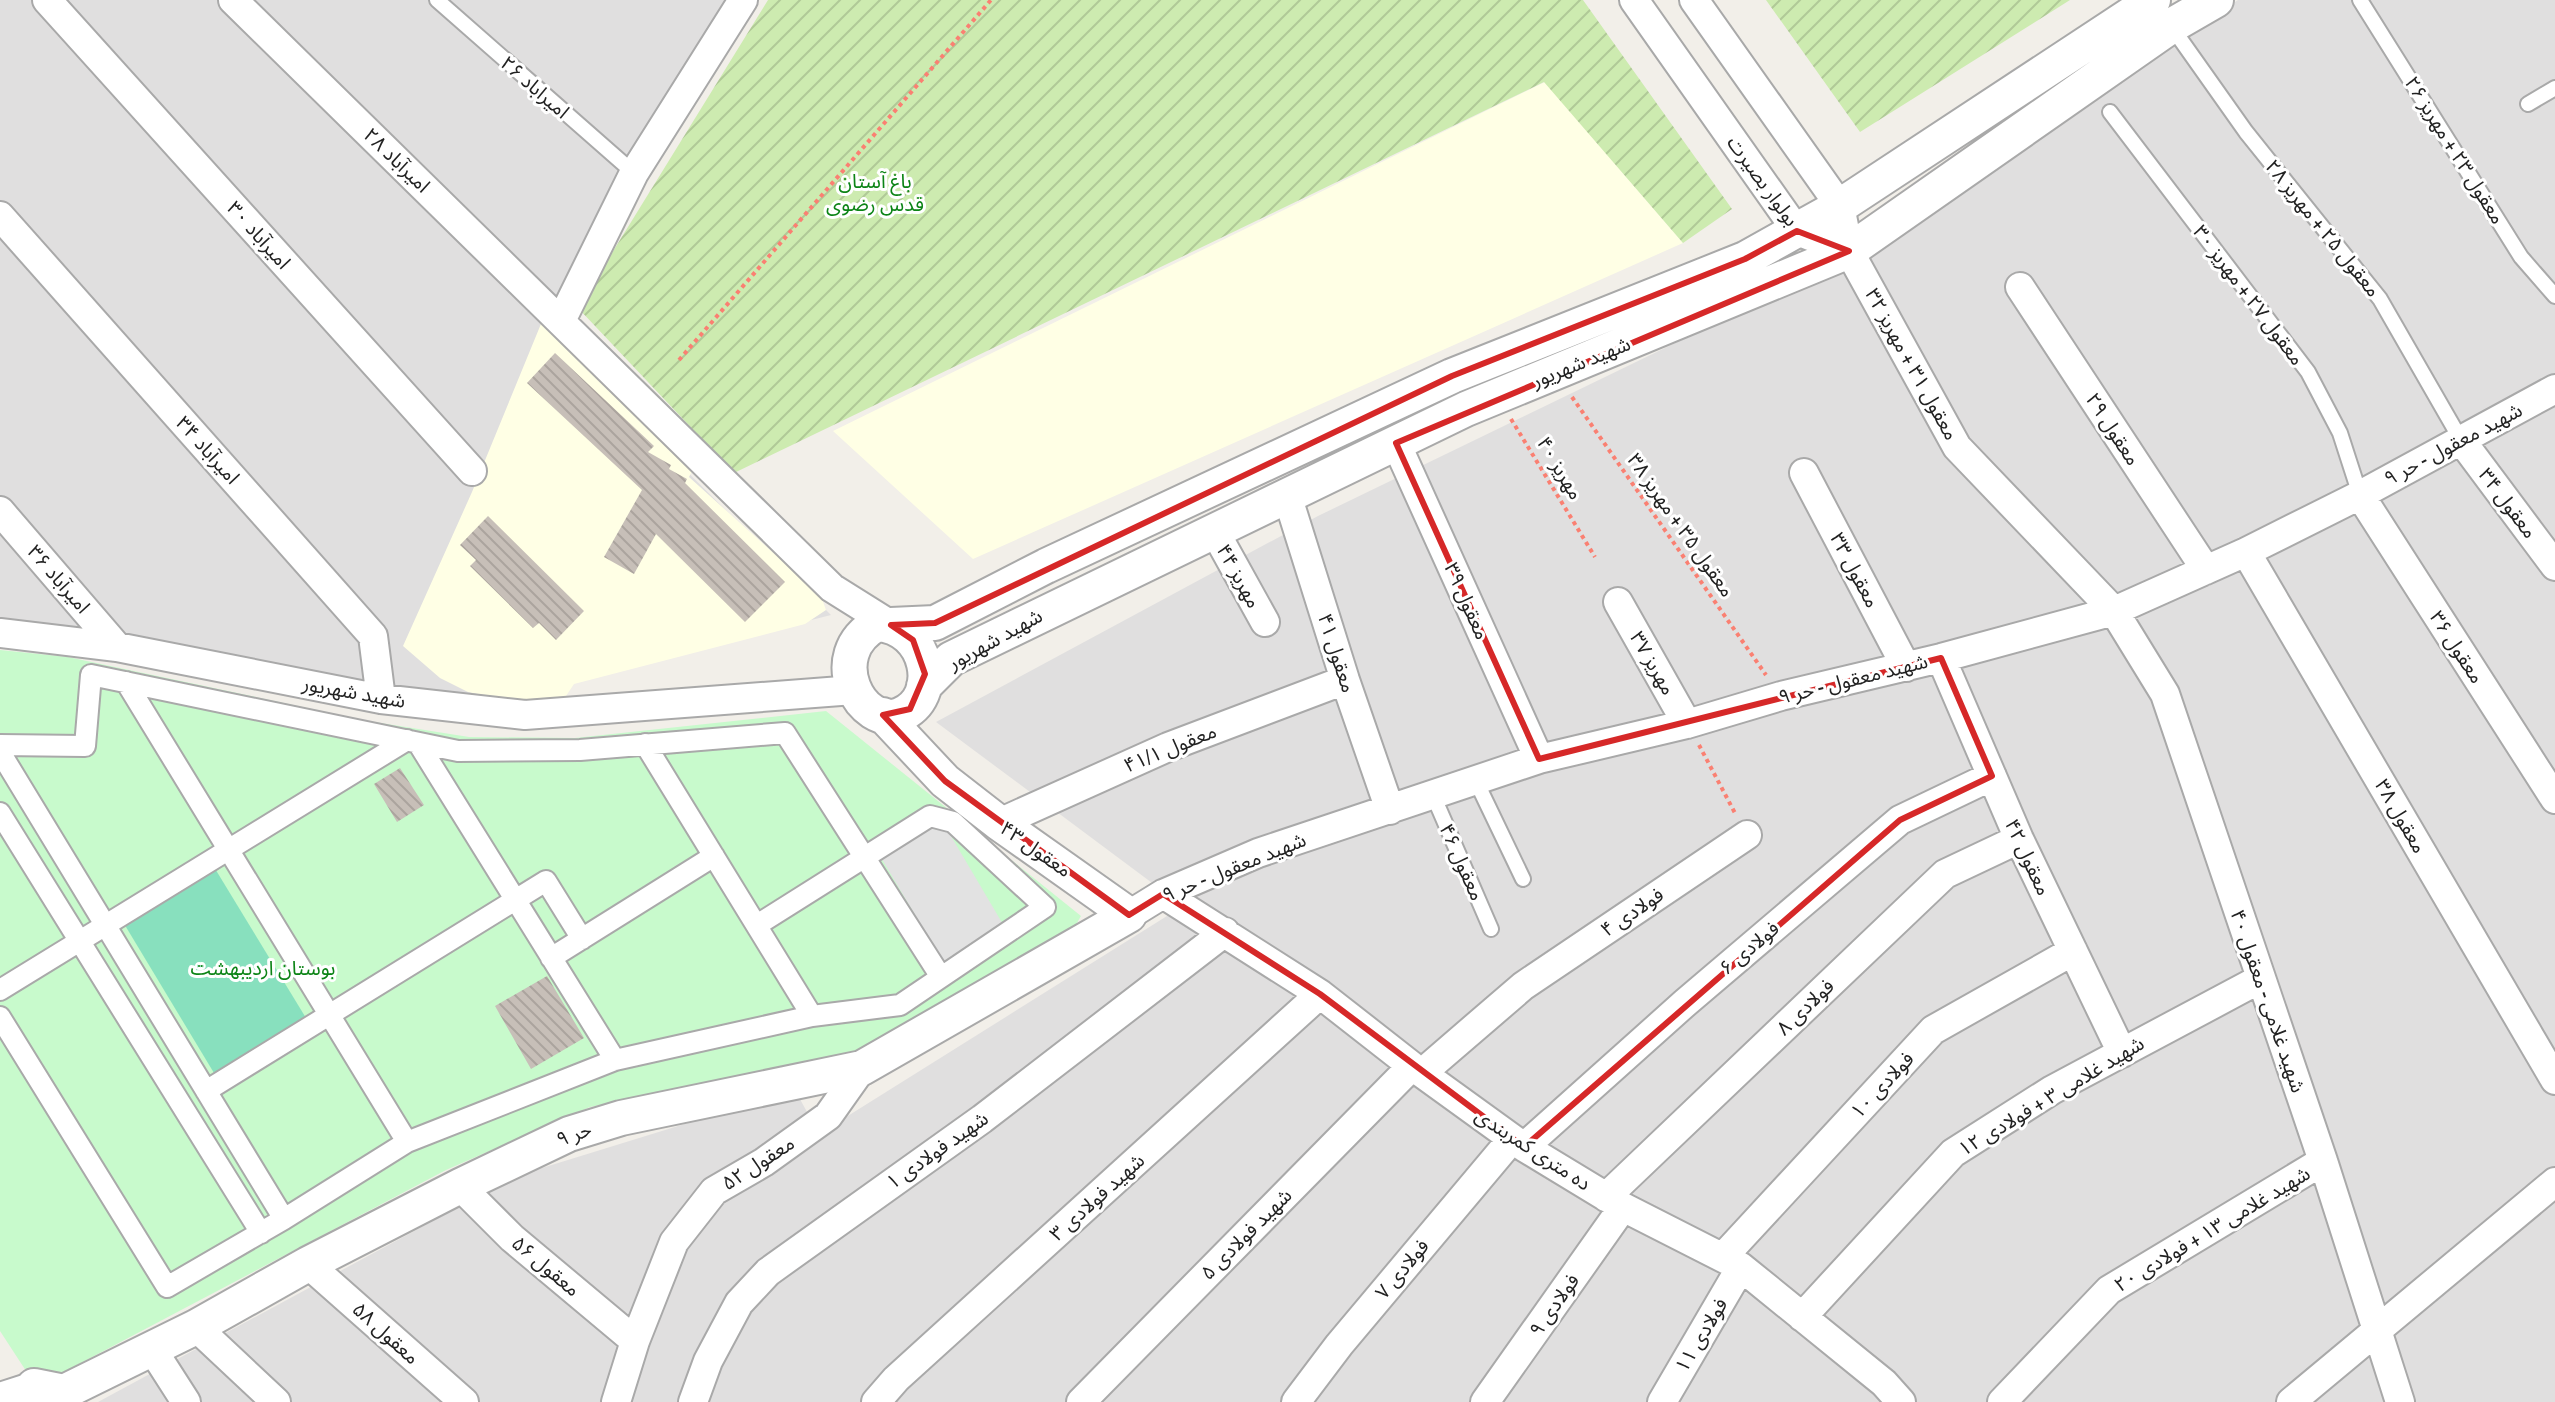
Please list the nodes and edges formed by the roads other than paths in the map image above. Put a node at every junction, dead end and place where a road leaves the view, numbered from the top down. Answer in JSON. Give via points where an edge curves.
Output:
{"nodes":[{"id":1,"x":47,"y":0,"type":"edge"},
{"id":2,"x":233,"y":0,"type":"edge"},
{"id":3,"x":437,"y":0,"type":"edge"},
{"id":4,"x":743,"y":0,"type":"edge"},
{"id":5,"x":1634,"y":0,"type":"edge"},
{"id":6,"x":1694,"y":0,"type":"edge"},
{"id":7,"x":2216,"y":0,"type":"edge"},
{"id":8,"x":2360,"y":0,"type":"edge"},
{"id":9,"x":2162,"y":13,"type":"edge"},
{"id":10,"x":2555,"y":88,"type":"edge"},
{"id":11,"x":2528,"y":104,"type":"dead end"},
{"id":12,"x":2110,"y":112,"type":"dead end"},
{"id":13,"x":634,"y":173,"type":"junction"},
{"id":14,"x":1840,"y":206,"type":"junction"},
{"id":15,"x":0,"y":216,"type":"edge"},
{"id":16,"x":1797,"y":231,"type":"junction"},
{"id":17,"x":1849,"y":251,"type":"junction"},
{"id":18,"x":2020,"y":287,"type":"dead end"},
{"id":19,"x":2555,"y":296,"type":"edge"},
{"id":20,"x":561,"y":321,"type":"junction"},
{"id":21,"x":2555,"y":389,"type":"edge"},
{"id":22,"x":2461,"y":440,"type":"junction"},
{"id":23,"x":1396,"y":443,"type":"junction"},
{"id":24,"x":472,"y":471,"type":"dead end"},
{"id":25,"x":1804,"y":473,"type":"dead end"},
{"id":26,"x":1287,"y":495,"type":"junction"},
{"id":27,"x":2360,"y":495,"type":"junction"},
{"id":28,"x":0,"y":511,"type":"edge"},
{"id":29,"x":1214,"y":530,"type":"junction"},
{"id":30,"x":2246,"y":552,"type":"junction"},
{"id":31,"x":2555,"y":566,"type":"edge"},
{"id":32,"x":2206,"y":570,"type":"junction"},
{"id":33,"x":832,"y":588,"type":"junction"},
{"id":34,"x":1618,"y":602,"type":"dead end"},
{"id":35,"x":2114,"y":611,"type":"junction"},
{"id":36,"x":1265,"y":622,"type":"dead end"},
{"id":37,"x":891,"y":625,"type":"junction"},
{"id":38,"x":0,"y":633,"type":"edge"},
{"id":39,"x":855,"y":642,"type":"junction"},
{"id":40,"x":117,"y":647,"type":"junction"},
{"id":41,"x":1941,"y":658,"type":"junction"},
{"id":42,"x":1906,"y":667,"type":"junction"},
{"id":43,"x":1345,"y":680,"type":"junction"},
{"id":44,"x":126,"y":682,"type":"junction"},
{"id":45,"x":854,"y":690,"type":"junction"},
{"id":46,"x":921,"y":692,"type":"junction"},
{"id":47,"x":381,"y":699,"type":"junction"},
{"id":48,"x":883,"y":715,"type":"junction"},
{"id":49,"x":1687,"y":724,"type":"junction"},
{"id":50,"x":412,"y":741,"type":"junction"},
{"id":51,"x":645,"y":744,"type":"junction"},
{"id":52,"x":0,"y":745,"type":"edge"},
{"id":53,"x":0,"y":752,"type":"edge"},
{"id":54,"x":1539,"y":759,"type":"junction"},
{"id":55,"x":1992,"y":776,"type":"junction"},
{"id":56,"x":945,"y":781,"type":"junction"},
{"id":57,"x":1476,"y":781,"type":"junction"},
{"id":58,"x":1433,"y":795,"type":"junction"},
{"id":59,"x":2555,"y":799,"type":"edge"},
{"id":60,"x":1390,"y":810,"type":"junction"},
{"id":61,"x":0,"y":813,"type":"edge"},
{"id":62,"x":999,"y":823,"type":"junction"},
{"id":63,"x":1747,"y":835,"type":"road end"},
{"id":64,"x":2019,"y":839,"type":"junction"},
{"id":65,"x":228,"y":850,"type":"junction"},
{"id":66,"x":714,"y":856,"type":"junction"},
{"id":67,"x":865,"y":857,"type":"junction"},
{"id":68,"x":1523,"y":879,"type":"dead end"},
{"id":69,"x":1163,"y":894,"type":"junction"},
{"id":70,"x":516,"y":900,"type":"junction"},
{"id":71,"x":1129,"y":915,"type":"junction"},
{"id":72,"x":105,"y":925,"type":"junction"},
{"id":73,"x":757,"y":925,"type":"junction"},
{"id":74,"x":1491,"y":929,"type":"dead end"},
{"id":75,"x":1225,"y":932,"type":"junction"},
{"id":76,"x":582,"y":939,"type":"junction"},
{"id":77,"x":80,"y":941,"type":"junction"},
{"id":78,"x":2073,"y":951,"type":"junction"},
{"id":79,"x":551,"y":958,"type":"junction"},
{"id":80,"x":941,"y":977,"type":"junction"},
{"id":81,"x":2260,"y":979,"type":"junction"},
{"id":82,"x":0,"y":990,"type":"edge"},
{"id":83,"x":1320,"y":994,"type":"junction"},
{"id":84,"x":329,"y":1015,"type":"junction"},
{"id":85,"x":812,"y":1016,"type":"junction"},
{"id":86,"x":0,"y":1017,"type":"edge"},
{"id":87,"x":2122,"y":1053,"type":"junction"},
{"id":88,"x":615,"y":1060,"type":"junction"},
{"id":89,"x":862,"y":1068,"type":"junction"},
{"id":90,"x":1417,"y":1069,"type":"junction"},
{"id":91,"x":2555,"y":1080,"type":"edge"},
{"id":92,"x":206,"y":1091,"type":"junction"},
{"id":93,"x":407,"y":1142,"type":"junction"},
{"id":94,"x":1518,"y":1143,"type":"junction"},
{"id":95,"x":2323,"y":1161,"type":"junction"},
{"id":96,"x":2555,"y":1182,"type":"edge"},
{"id":97,"x":460,"y":1186,"type":"junction"},
{"id":98,"x":1615,"y":1202,"type":"junction"},
{"id":99,"x":284,"y":1219,"type":"junction"},
{"id":100,"x":261,"y":1233,"type":"junction"},
{"id":101,"x":1732,"y":1262,"type":"junction"},
{"id":102,"x":308,"y":1264,"type":"junction"},
{"id":103,"x":1802,"y":1317,"type":"junction"},
{"id":104,"x":196,"y":1327,"type":"junction"},
{"id":105,"x":2377,"y":1331,"type":"junction"},
{"id":106,"x":635,"y":1341,"type":"junction"},
{"id":107,"x":152,"y":1349,"type":"junction"},
{"id":108,"x":38,"y":1394,"type":"edge"},
{"id":109,"x":1887,"y":1396,"type":"edge"},
{"id":110,"x":0,"y":1397,"type":"edge"},
{"id":111,"x":186,"y":1402,"type":"edge"},
{"id":112,"x":276,"y":1402,"type":"edge"},
{"id":113,"x":464,"y":1402,"type":"edge"},
{"id":114,"x":616,"y":1402,"type":"edge"},
{"id":115,"x":693,"y":1402,"type":"edge"},
{"id":116,"x":876,"y":1402,"type":"edge"},
{"id":117,"x":1081,"y":1402,"type":"edge"},
{"id":118,"x":1296,"y":1402,"type":"edge"},
{"id":119,"x":1485,"y":1402,"type":"edge"},
{"id":120,"x":1662,"y":1402,"type":"edge"},
{"id":121,"x":2002,"y":1402,"type":"edge"},
{"id":122,"x":2291,"y":1402,"type":"edge"},
{"id":123,"x":2400,"y":1402,"type":"edge"}],
"edges":[{"from":1,"to":24,"type":"street","name":"امیرآباد ۳۰"},
{"from":2,"to":20,"type":"street","name":"امیرآباد ۲۸"},
{"from":3,"to":13,"type":"lane","name":"امیراباد ۲۶"},
{"from":4,"to":13,"type":"street"},
{"from":5,"to":16,"type":"street","name":"بولوار بصیرت"},
{"from":6,"to":14,"type":"street"},
{"from":7,"to":9,"type":"street","name":"شهید شهریور"},
{"from":8,"to":19,"type":"lane","name":"معقول ۲۳ + مهریز ۲۶","via":[[2521,257]]},
{"from":9,"to":14,"type":"street","name":"شهید شهریور"},
{"from":9,"to":17,"type":"street","name":"شهید شهریور"},
{"from":9,"to":22,"type":"lane","name":"معقول ۲۵ + مهریز ۲۸","via":[[2246,132],[2380,299]]},
{"from":10,"to":11,"type":"lane"},
{"from":12,"to":27,"type":"lane","name":"معقول ۲۷ + مهریز ۳۰","via":[[2308,372],[2340,433]]},
{"from":13,"to":20,"type":"street"},
{"from":14,"to":16,"type":"street","name":"شهید شهریور"},
{"from":14,"to":17,"type":"street"},
{"from":15,"to":47,"type":"street","name":"امیرآباد ۳۴","via":[[373,636]]},
{"from":16,"to":17,"type":"street","name":"بولوار بصیرت"},
{"from":16,"to":37,"type":"street","name":"شهید شهریور","via":[[1745,259],[1452,376],[935,623]]},
{"from":17,"to":23,"type":"street","name":"شهید شهریور"},
{"from":17,"to":35,"type":"street","name":"معقول ۳۱ + مهریز ۳۲","via":[[1957,447]]},
{"from":18,"to":32,"type":"street","name":"معقول ۲۹"},
{"from":20,"to":33,"type":"street","name":"امیرآباد ۲۸"},
{"from":21,"to":22,"type":"street","name":"شهید معقول - حر ۹"},
{"from":22,"to":27,"type":"street","name":"شهید معقول - حر ۹"},
{"from":22,"to":31,"type":"street","name":"معقول ۳۴"},
{"from":23,"to":26,"type":"street","name":"شهید شهریور"},
{"from":23,"to":54,"type":"street","name":"معقول ۳۹"},
{"from":25,"to":42,"type":"street","name":"معقول ۳۳"},
{"from":26,"to":29,"type":"street","name":"شهید شهریور"},
{"from":26,"to":43,"type":"street","name":"معقول ۴۱"},
{"from":27,"to":30,"type":"street","name":"شهید معقول - حر ۹"},
{"from":27,"to":59,"type":"street","name":"معقول ۳۶"},
{"from":28,"to":40,"type":"street","name":"امیرآباد ۳۶"},
{"from":29,"to":36,"type":"street","name":"مهریز ۴۴"},
{"from":29,"to":46,"type":"street","name":"شهید شهریور","via":[[951,659]]},
{"from":30,"to":32,"type":"street","name":"شهید معقول - حر ۹"},
{"from":30,"to":91,"type":"street","name":"معقول ۳۸"},
{"from":32,"to":35,"type":"street","name":"شهید معقول - حر ۹"},
{"from":33,"to":37,"type":"street"},
{"from":33,"to":39,"type":"street"},
{"from":34,"to":49,"type":"street","name":"مهریز ۳۷"},
{"from":35,"to":41,"type":"street","name":"شهید معقول - حر ۹"},
{"from":35,"to":81,"type":"street","name":"شهید غلامی - معقول ۴۰","via":[[2165,694]]},
{"from":37,"to":39,"type":"street","via":[[877,624]]},
{"from":37,"to":46,"type":"street","via":[[904,631],[920,651],[925,674]]},
{"from":38,"to":40,"type":"street","name":"شهید شهریور"},
{"from":39,"to":45,"type":"street","via":[[848,667]]},
{"from":40,"to":47,"type":"street","name":"شهید شهریور"},
{"from":41,"to":42,"type":"street","name":"شهید معقول - حر ۹"},
{"from":41,"to":55,"type":"street","name":"معقول ۴۲"},
{"from":42,"to":49,"type":"street","name":"شهید معقول - حر ۹"},
{"from":43,"to":60,"type":"street","name":"معقول ۴۱"},
{"from":43,"to":62,"type":"street","name":"معقول ۴۱/۱","via":[[1168,747]]},
{"from":44,"to":50,"type":"street"},
{"from":44,"to":52,"type":"street","via":[[91,675],[85,746]]},
{"from":44,"to":65,"type":"street"},
{"from":45,"to":47,"type":"street","name":"شهید شهریور","via":[[525,715]]},
{"from":45,"to":48,"type":"street","via":[[870,710]]},
{"from":46,"to":48,"type":"street","via":[[910,709],[897,716]]},
{"from":46,"to":56,"type":"street"},
{"from":48,"to":56,"type":"street","name":"معقول ۴۳"},
{"from":49,"to":54,"type":"street","name":"شهید معقول - حر ۹"},
{"from":50,"to":51,"type":"street","via":[[458,751]]},
{"from":50,"to":65,"type":"street"},
{"from":50,"to":70,"type":"street"},
{"from":51,"to":66,"type":"street"},
{"from":51,"to":67,"type":"street","via":[[785,733]]},
{"from":53,"to":72,"type":"street"},
{"from":54,"to":57,"type":"street","name":"شهید معقول - حر ۹"},
{"from":55,"to":64,"type":"street","name":"معقول ۴۲"},
{"from":55,"to":94,"type":"street","name":"فولادی ۶","via":[[1900,820]]},
{"from":56,"to":62,"type":"street","name":"معقول ۴۳"},
{"from":57,"to":58,"type":"street","name":"شهید معقول - حر ۹"},
{"from":57,"to":68,"type":"lane"},
{"from":58,"to":60,"type":"street","name":"شهید معقول - حر ۹"},
{"from":58,"to":74,"type":"lane","name":"معقول ۴۶"},
{"from":60,"to":69,"type":"street","name":"شهید معقول - حر ۹","via":[[1258,853]]},
{"from":61,"to":77,"type":"street"},
{"from":62,"to":71,"type":"street","name":"معقول ۴۳"},
{"from":63,"to":90,"type":"street","name":"فولادی ۴","via":[[1523,986]]},
{"from":64,"to":78,"type":"street","name":"معقول ۴۲"},
{"from":64,"to":98,"type":"street","name":"فولادی ۸","via":[[1945,874]]},
{"from":65,"to":72,"type":"street"},
{"from":65,"to":84,"type":"street"},
{"from":66,"to":73,"type":"street"},
{"from":66,"to":76,"type":"street"},
{"from":67,"to":73,"type":"street"},
{"from":67,"to":80,"type":"street"},
{"from":67,"to":80,"type":"street","via":[[930,816],[953,822],[1045,907]]},
{"from":69,"to":71,"type":"street","name":"شهید معقول - حر ۹"},
{"from":69,"to":75,"type":"street","name":"ده متری کمربندی"},
{"from":70,"to":76,"type":"street","via":[[546,881]]},
{"from":70,"to":79,"type":"street"},
{"from":70,"to":84,"type":"street"},
{"from":71,"to":89,"type":"street","name":"حر ۹"},
{"from":72,"to":77,"type":"street"},
{"from":72,"to":92,"type":"street"},
{"from":73,"to":85,"type":"street"},
{"from":75,"to":83,"type":"street","name":"ده متری کمربندی"},
{"from":75,"to":115,"type":"street","name":"شهید فولادی ۱","via":[[982,1119],[768,1272],[739,1303]]},
{"from":76,"to":79,"type":"street"},
{"from":77,"to":82,"type":"street"},
{"from":77,"to":100,"type":"street"},
{"from":78,"to":87,"type":"street","name":"معقول ۴۲"},
{"from":78,"to":101,"type":"street","name":"فولادی ۱۰","via":[[1933,1030]]},
{"from":79,"to":88,"type":"street"},
{"from":80,"to":85,"type":"street","via":[[900,1005]]},
{"from":81,"to":87,"type":"street","name":"شهید غلامی ۳ + فولادی ۱۲"},
{"from":81,"to":95,"type":"street","name":"شهید غلامی - معقول ۴۰"},
{"from":83,"to":90,"type":"street","name":"ده متری کمربندی"},
{"from":83,"to":116,"type":"street","name":"شهید فولادی ۳"},
{"from":84,"to":92,"type":"street"},
{"from":84,"to":93,"type":"street"},
{"from":85,"to":88,"type":"street"},
{"from":86,"to":100,"type":"street","via":[[167,1287]]},
{"from":87,"to":103,"type":"street","name":"شهید غلامی ۳ + فولادی ۱۲","via":[[1953,1153]]},
{"from":88,"to":93,"type":"street"},
{"from":89,"to":97,"type":"street","name":"حر ۹","via":[[621,1118],[569,1134]]},
{"from":89,"to":106,"type":"street","name":"معقول ۵۲","via":[[828,1116],[714,1191],[674,1242]]},
{"from":90,"to":94,"type":"street","name":"ده متری کمربندی"},
{"from":90,"to":117,"type":"street","name":"شهید فولادی ۵"},
{"from":92,"to":99,"type":"street"},
{"from":93,"to":99,"type":"street"},
{"from":94,"to":98,"type":"street","name":"ده متری کمربندی"},
{"from":94,"to":118,"type":"street","name":"فولادی ۷","via":[[1339,1345]]},
{"from":95,"to":105,"type":"street","name":"شهید غلامی - معقول ۴۰"},
{"from":95,"to":121,"type":"street","name":"شهید غلامی ۱۳ + فولادی ۲۰","via":[[2109,1290]]},
{"from":96,"to":105,"type":"street"},
{"from":97,"to":102,"type":"street","name":"حر ۹"},
{"from":97,"to":106,"type":"street","name":"معقول ۵۶","via":[[512,1238]]},
{"from":98,"to":101,"type":"street","name":"ده متری کمربندی"},
{"from":98,"to":119,"type":"street","name":"فولادی ۹"},
{"from":99,"to":100,"type":"street"},
{"from":101,"to":103,"type":"street","name":"ده متری کمربندی"},
{"from":101,"to":120,"type":"street","name":"فولادی ۱۱"},
{"from":102,"to":104,"type":"street","name":"حر ۹"},
{"from":102,"to":113,"type":"street","name":"معقول ۵۸"},
{"from":103,"to":109,"type":"street","name":"ده متری کمربندی"},
{"from":104,"to":107,"type":"street","name":"حر ۹"},
{"from":104,"to":112,"type":"street"},
{"from":105,"to":122,"type":"street"},
{"from":105,"to":123,"type":"street","name":"شهید غلامی - معقول ۴۰"},
{"from":106,"to":114,"type":"street","name":"معقول ۵۲"},
{"from":107,"to":108,"type":"street","name":"حر ۹","via":[[64,1392]]},
{"from":107,"to":111,"type":"street"},
{"from":108,"to":110,"type":"street"}]}
